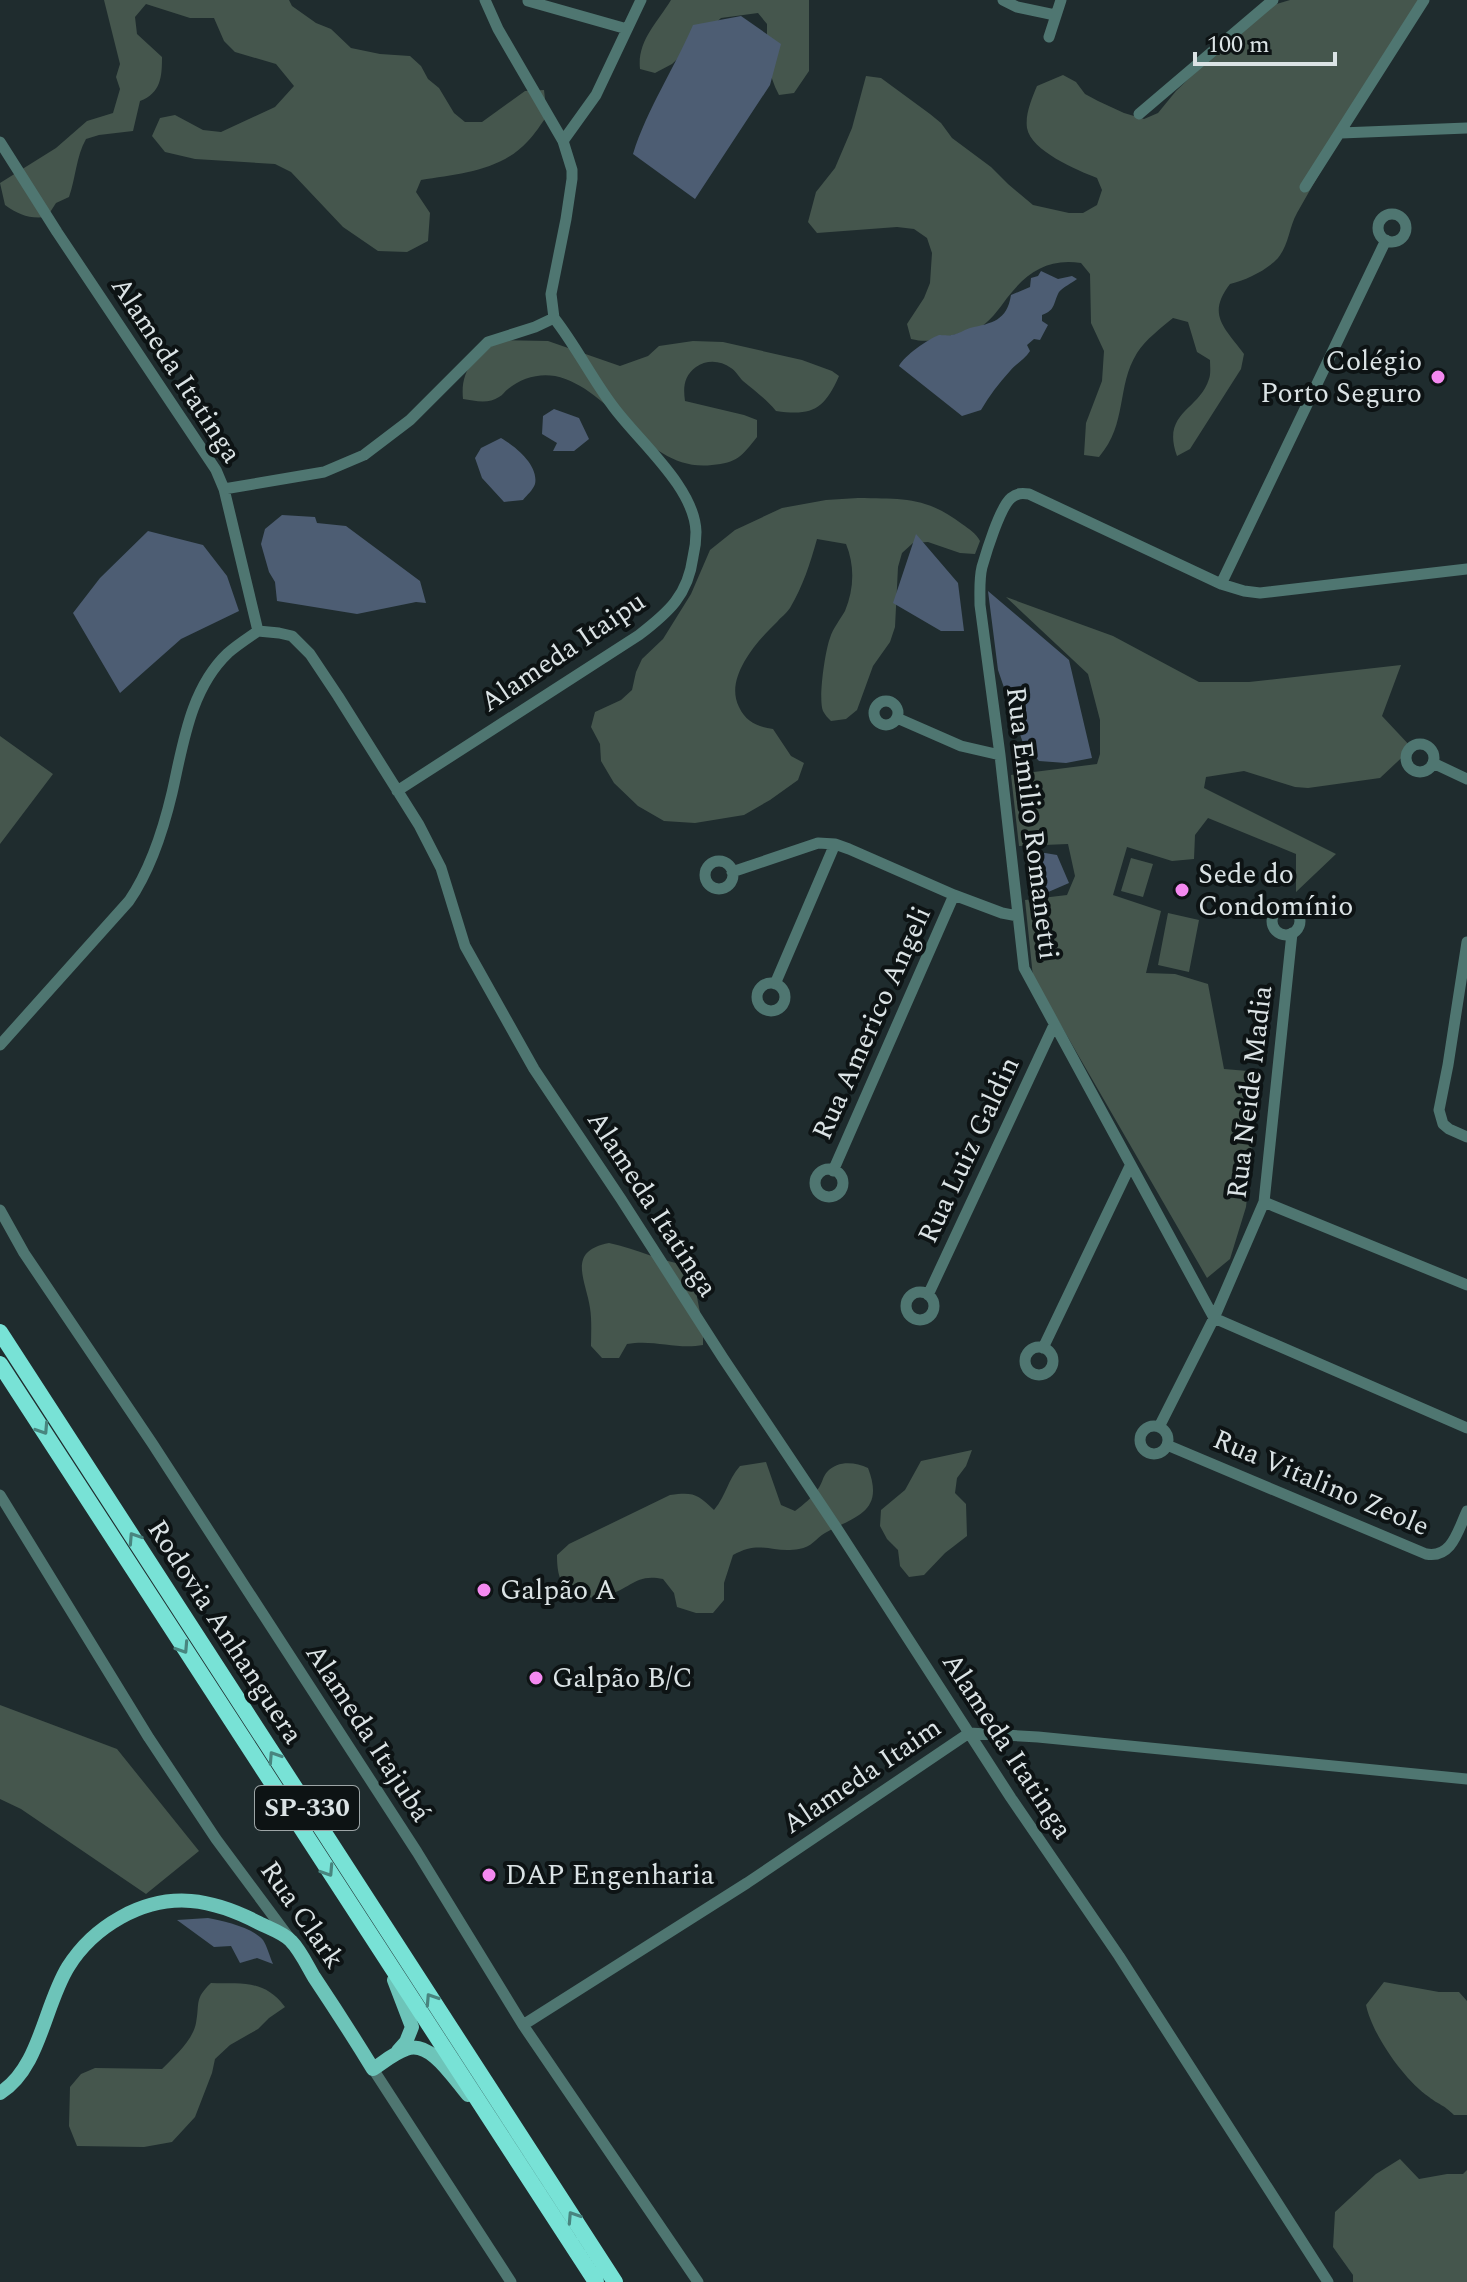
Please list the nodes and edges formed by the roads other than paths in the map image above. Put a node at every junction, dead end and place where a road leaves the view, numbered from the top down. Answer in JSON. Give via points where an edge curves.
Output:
{"nodes":[{"id":1,"x":485,"y":0,"type":"edge"},
{"id":2,"x":641,"y":0,"type":"edge"},
{"id":3,"x":1003,"y":0,"type":"edge"},
{"id":4,"x":1061,"y":0,"type":"edge"},
{"id":5,"x":1273,"y":0,"type":"edge"},
{"id":6,"x":1424,"y":0,"type":"edge"},
{"id":7,"x":528,"y":1,"type":"edge"},
{"id":8,"x":1055,"y":15,"type":"junction"},
{"id":9,"x":627,"y":29,"type":"junction"},
{"id":10,"x":1049,"y":37,"type":"dead end"},
{"id":11,"x":1139,"y":114,"type":"dead end"},
{"id":12,"x":1467,"y":128,"type":"edge"},
{"id":13,"x":1341,"y":133,"type":"junction"},
{"id":14,"x":563,"y":141,"type":"junction"},
{"id":15,"x":0,"y":142,"type":"edge"},
{"id":16,"x":1305,"y":187,"type":"dead end"},
{"id":17,"x":1386,"y":240,"type":"dead end"},
{"id":18,"x":554,"y":318,"type":"junction"},
{"id":19,"x":224,"y":489,"type":"junction"},
{"id":20,"x":1467,"y":569,"type":"edge"},
{"id":21,"x":1221,"y":584,"type":"junction"},
{"id":22,"x":258,"y":631,"type":"junction"},
{"id":23,"x":897,"y":718,"type":"dead end"},
{"id":24,"x":1000,"y":755,"type":"junction"},
{"id":25,"x":1433,"y":763,"type":"dead end"},
{"id":26,"x":1467,"y":779,"type":"edge"},
{"id":27,"x":397,"y":791,"type":"junction"},
{"id":28,"x":835,"y":844,"type":"junction"},
{"id":29,"x":732,"y":872,"type":"dead end"},
{"id":30,"x":954,"y":895,"type":"junction"},
{"id":31,"x":1018,"y":916,"type":"junction"},
{"id":32,"x":1292,"y":933,"type":"dead end"},
{"id":33,"x":1467,"y":942,"type":"edge"},
{"id":34,"x":1465,"y":962,"type":"edge"},
{"id":35,"x":775,"y":984,"type":"dead end"},
{"id":36,"x":1054,"y":1025,"type":"junction"},
{"id":37,"x":0,"y":1045,"type":"edge"},
{"id":38,"x":1467,"y":1137,"type":"edge"},
{"id":39,"x":1130,"y":1166,"type":"junction"},
{"id":40,"x":833,"y":1171,"type":"dead end"},
{"id":41,"x":1264,"y":1202,"type":"junction"},
{"id":42,"x":0,"y":1210,"type":"edge"},
{"id":43,"x":1467,"y":1285,"type":"edge"},
{"id":44,"x":928,"y":1295,"type":"dead end"},
{"id":45,"x":1214,"y":1318,"type":"junction"},
{"id":46,"x":0,"y":1332,"type":"edge"},
{"id":47,"x":1043,"y":1348,"type":"dead end"},
{"id":48,"x":0,"y":1364,"type":"edge"},
{"id":49,"x":1159,"y":1427,"type":"junction"},
{"id":50,"x":1467,"y":1428,"type":"edge"},
{"id":51,"x":1167,"y":1445,"type":"junction"},
{"id":52,"x":0,"y":1495,"type":"edge"},
{"id":53,"x":1467,"y":1511,"type":"edge"},
{"id":54,"x":13,"y":1515,"type":"junction"},
{"id":55,"x":0,"y":1524,"type":"edge"},
{"id":56,"x":969,"y":1733,"type":"junction"},
{"id":57,"x":1467,"y":1779,"type":"edge"},
{"id":58,"x":290,"y":1939,"type":"junction"},
{"id":59,"x":387,"y":1961,"type":"junction"},
{"id":60,"x":523,"y":2025,"type":"junction"},
{"id":61,"x":394,"y":2055,"type":"junction"},
{"id":62,"x":373,"y":2069,"type":"junction"},
{"id":63,"x":0,"y":2093,"type":"edge"},
{"id":64,"x":493,"y":2122,"type":"junction"},
{"id":65,"x":511,"y":2282,"type":"edge"},
{"id":66,"x":596,"y":2282,"type":"edge"},
{"id":67,"x":615,"y":2282,"type":"edge"},
{"id":68,"x":698,"y":2282,"type":"edge"},
{"id":69,"x":1328,"y":2282,"type":"edge"}],
"edges":[{"from":1,"to":14,"type":"street"},
{"from":2,"to":9,"type":"street"},
{"from":3,"to":8,"type":"street"},
{"from":4,"to":8,"type":"street"},
{"from":5,"to":11,"type":"street"},
{"from":6,"to":13,"type":"street"},
{"from":7,"to":9,"type":"street"},
{"from":8,"to":10,"type":"street"},
{"from":9,"to":14,"type":"street","via":[[596,95]]},
{"from":12,"to":13,"type":"street"},
{"from":13,"to":16,"type":"street"},
{"from":14,"to":18,"type":"street","via":[[572,179],[552,286]]},
{"from":15,"to":19,"type":"street","name":"Alameda Itatinga"},
{"from":17,"to":21,"type":"street"},
{"from":18,"to":19,"type":"street","via":[[488,342],[410,420],[364,455],[324,472]]},
{"from":18,"to":27,"type":"street","name":"Alameda Itaipu","via":[[613,407],[685,497],[696,530],[691,575],[680,597],[639,635]]},
{"from":19,"to":22,"type":"street","name":"Alameda Itatinga"},
{"from":20,"to":21,"type":"street","name":"Rua Emilio Romanetti","via":[[1260,593]]},
{"from":21,"to":24,"type":"street","name":"Rua Emilio Romanetti","via":[[1029,494],[1012,497],[994,531],[980,584]]},
{"from":22,"to":27,"type":"street","name":"Alameda Itatinga","via":[[292,636],[310,654]]},
{"from":22,"to":37,"type":"street","via":[[227,654],[199,696],[141,884]]},
{"from":23,"to":24,"type":"street","via":[[961,746]]},
{"from":24,"to":31,"type":"street","name":"Rua Emilio Romanetti"},
{"from":25,"to":26,"type":"street"},
{"from":27,"to":56,"type":"street","name":"Alameda Itatinga","via":[[441,868],[465,946],[534,1069]]},
{"from":28,"to":29,"type":"street","via":[[808,845]]},
{"from":28,"to":30,"type":"street"},
{"from":28,"to":35,"type":"street"},
{"from":30,"to":31,"type":"street"},
{"from":30,"to":40,"type":"street","name":"Rua Americo Angeli"},
{"from":31,"to":36,"type":"street","name":"Rua Emilio Romanetti","via":[[1024,968]]},
{"from":32,"to":41,"type":"street","name":"Rua Neide Madia"},
{"from":33,"to":34,"type":"street"},
{"from":34,"to":38,"type":"street","via":[[1439,1110],[1443,1124]]},
{"from":36,"to":39,"type":"street","name":"Rua Emilio Romanetti"},
{"from":36,"to":44,"type":"street","name":"Rua Luiz Galdin"},
{"from":39,"to":45,"type":"street","name":"Rua Emilio Romanetti"},
{"from":39,"to":47,"type":"street"},
{"from":41,"to":43,"type":"street"},
{"from":41,"to":45,"type":"street","name":"Rua Neide Madia"},
{"from":42,"to":60,"type":"street","name":"Alameda Itajubá","via":[[408,1838]]},
{"from":45,"to":49,"type":"street","name":"Rua Neide Madia"},
{"from":45,"to":50,"type":"street"},
{"from":67,"to":46,"type":"highway","name":"Rodovia Anhanguera","number":"SP-330","one_way":true},
{"from":48,"to":59,"type":"highway","name":"Rodovia Anhanguera","number":"SP-330","one_way":true},
{"from":49,"to":51,"type":"street","via":[[1166,1432]]},
{"from":49,"to":51,"type":"street","name":"Rua Vitalino Zeole","via":[[1143,1432],[1142,1445],[1157,1453]]},
{"from":51,"to":53,"type":"street","name":"Rua Vitalino Zeole","via":[[1435,1556],[1453,1543]]},
{"from":52,"to":54,"type":"street","name":"Rua Clark"},
{"from":54,"to":55,"type":"street"},
{"from":54,"to":58,"type":"street","name":"Rua Clark","via":[[149,1738]]},
{"from":56,"to":57,"type":"street","name":"Alameda Itaim"},
{"from":56,"to":60,"type":"street","name":"Alameda Itaim"},
{"from":56,"to":69,"type":"street","name":"Alameda Itatinga"},
{"from":58,"to":62,"type":"main road","name":"Rua Clark"},
{"from":58,"to":63,"type":"main road","via":[[224,1907],[201,1902],[175,1901],[125,1915],[103,1928],[70,1964],[30,2059]]},
{"from":59,"to":61,"type":"main road","via":[[412,2027]]},
{"from":59,"to":64,"type":"highway","name":"Rodovia Anhanguera","number":"SP-330"},
{"from":60,"to":68,"type":"street","name":"Alameda Itajubá"},
{"from":61,"to":62,"type":"main road"},
{"from":61,"to":64,"type":"main road","via":[[413,2047],[428,2050]]},
{"from":62,"to":65,"type":"street","name":"Rua Clark"},
{"from":64,"to":66,"type":"highway","name":"Rodovia Anhanguera","number":"SP-330"}]}
